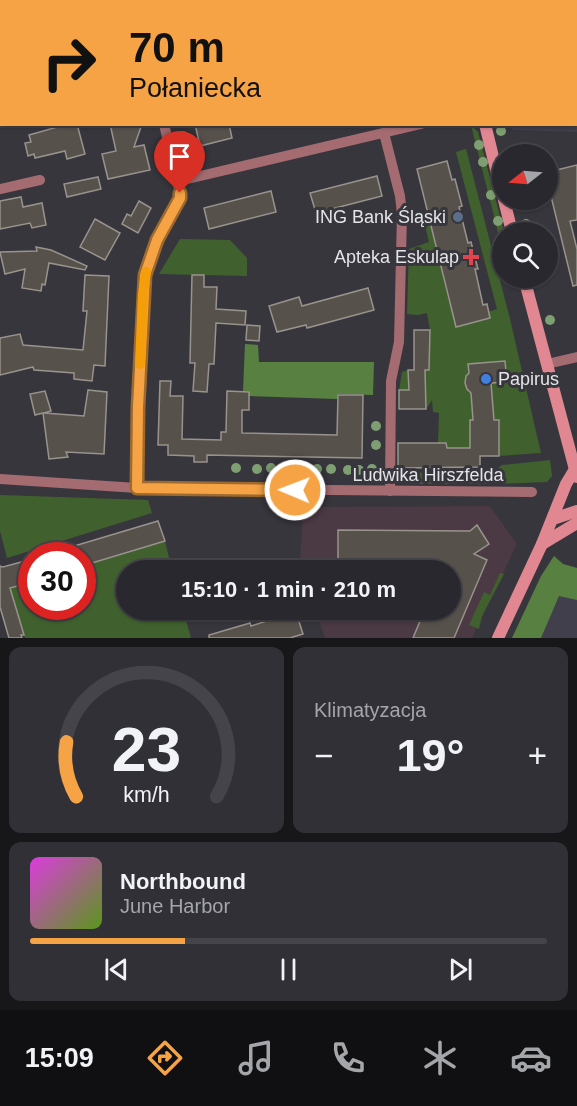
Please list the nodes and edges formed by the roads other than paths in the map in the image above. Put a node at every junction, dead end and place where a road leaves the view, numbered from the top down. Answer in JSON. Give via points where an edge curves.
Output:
{"nodes":[{"id":1,"x":165,"y":126,"type":"edge"},
{"id":2,"x":413,"y":126,"type":"edge"},
{"id":3,"x":485,"y":126,"type":"edge"},
{"id":4,"x":384,"y":133,"type":"junction"},
{"id":5,"x":492,"y":153,"type":"edge"},
{"id":6,"x":40,"y":180,"type":"dead end"},
{"id":7,"x":179,"y":181,"type":"junction"},
{"id":8,"x":0,"y":189,"type":"edge"},
{"id":9,"x":527,"y":288,"type":"edge"},
{"id":10,"x":577,"y":357,"type":"edge"},
{"id":11,"x":547,"y":364,"type":"junction"},
{"id":12,"x":576,"y":473,"type":"edge"},
{"id":13,"x":0,"y":479,"type":"edge"},
{"id":14,"x":137,"y":488,"type":"junction"},
{"id":15,"x":390,"y":491,"type":"junction"},
{"id":16,"x":532,"y":492,"type":"dead end"},
{"id":17,"x":577,"y":511,"type":"edge"},
{"id":18,"x":553,"y":519,"type":"junction"},
{"id":19,"x":577,"y":524,"type":"edge"},
{"id":20,"x":542,"y":544,"type":"junction"},
{"id":21,"x":498,"y":638,"type":"edge"}],
"edges":[{"from":1,"to":7,"type":"street"},
{"from":2,"to":4,"type":"street"},
{"from":3,"to":5,"type":"street"},
{"from":4,"to":7,"type":"street"},
{"from":4,"to":15,"type":"street","via":[[402,214],[399,342],[391,381]]},
{"from":6,"to":8,"type":"street"},
{"from":7,"to":14,"type":"street","via":[[180,198],[157,240],[145,275]]},
{"from":9,"to":11,"type":"street"},
{"from":10,"to":11,"type":"street"},
{"from":11,"to":12,"type":"street"},
{"from":12,"to":18,"type":"street","via":[[566,484]]},
{"from":13,"to":14,"type":"street","name":"Ludwika Hirszfelda"},
{"from":14,"to":15,"type":"street","name":"Ludwika Hirszfelda"},
{"from":15,"to":16,"type":"street","name":"Ludwika Hirszfelda"},
{"from":17,"to":18,"type":"street"},
{"from":18,"to":20,"type":"street"},
{"from":19,"to":20,"type":"street"},
{"from":20,"to":21,"type":"street"}]}
